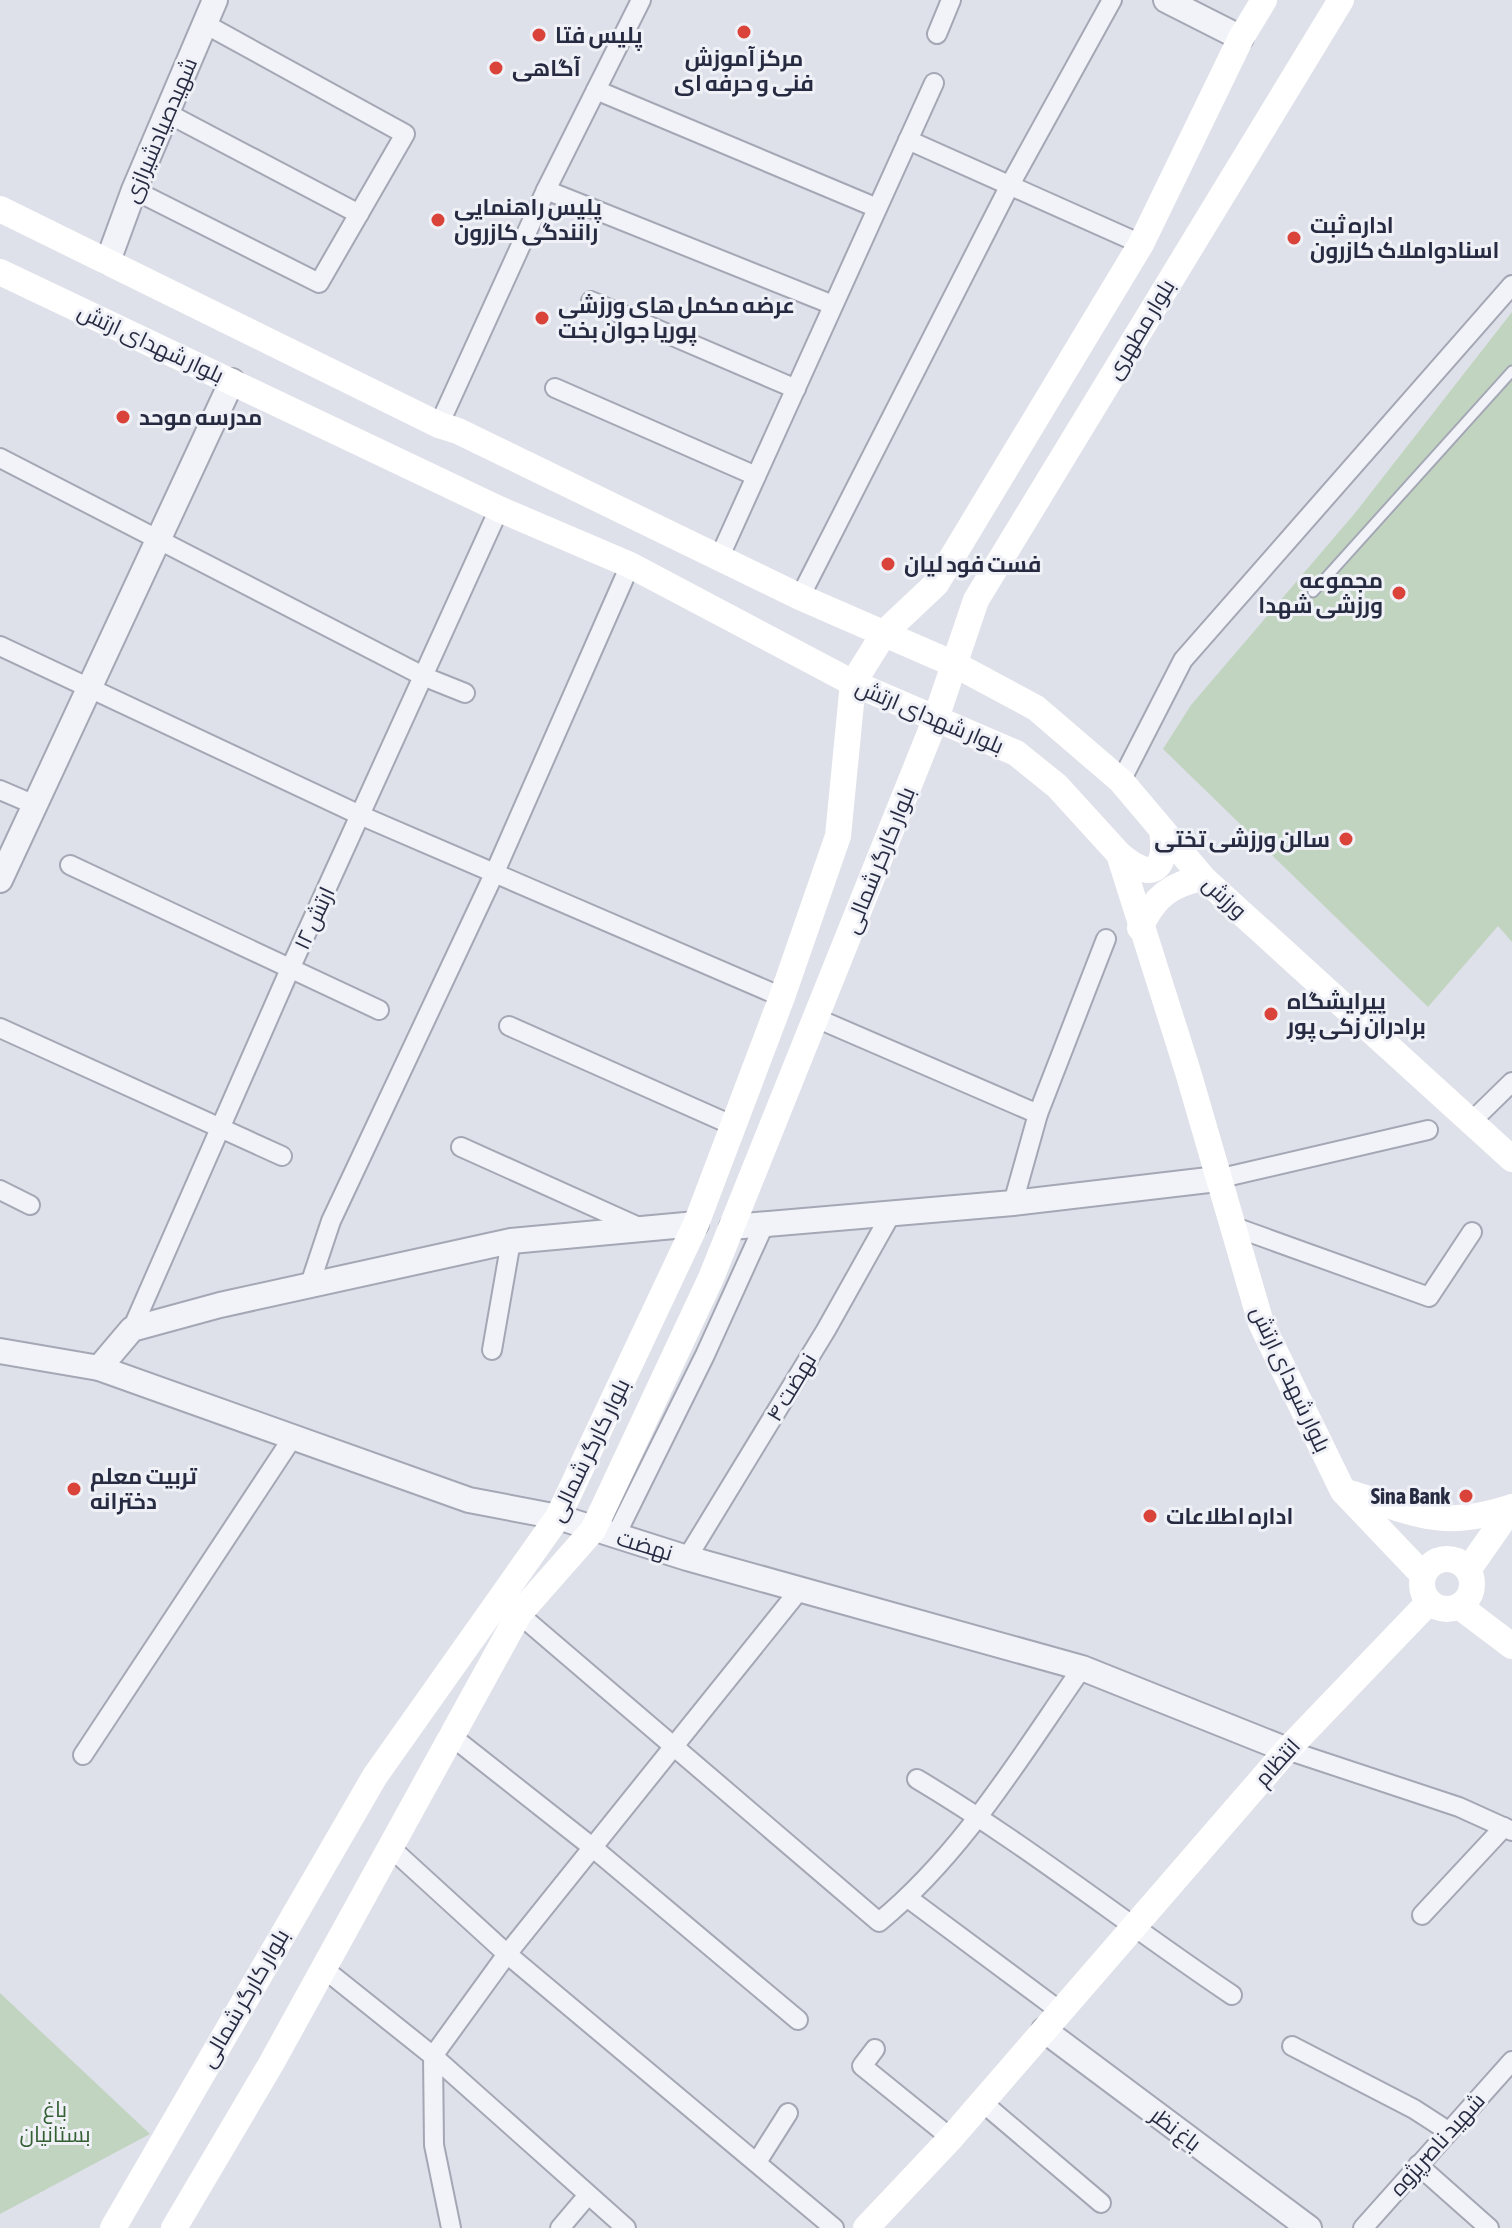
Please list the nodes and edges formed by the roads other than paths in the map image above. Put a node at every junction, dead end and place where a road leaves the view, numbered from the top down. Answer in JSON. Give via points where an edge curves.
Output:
{"nodes":[{"id":1,"x":215,"y":0,"type":"edge"},
{"id":2,"x":641,"y":0,"type":"edge"},
{"id":3,"x":951,"y":0,"type":"edge"},
{"id":4,"x":1112,"y":0,"type":"edge"},
{"id":5,"x":1166,"y":0,"type":"edge"},
{"id":6,"x":1264,"y":0,"type":"edge"},
{"id":7,"x":1341,"y":0,"type":"edge"},
{"id":8,"x":205,"y":24,"type":"junction"},
{"id":9,"x":937,"y":34,"type":"dead end"},
{"id":10,"x":1241,"y":38,"type":"junction"},
{"id":11,"x":934,"y":83,"type":"dead end"},
{"id":12,"x":596,"y":90,"type":"junction"},
{"id":13,"x":167,"y":113,"type":"junction"},
{"id":14,"x":908,"y":140,"type":"junction"},
{"id":15,"x":1011,"y":183,"type":"junction"},
{"id":16,"x":134,"y":190,"type":"junction"},
{"id":17,"x":546,"y":190,"type":"junction"},
{"id":18,"x":877,"y":208,"type":"junction"},
{"id":19,"x":0,"y":209,"type":"edge"},
{"id":20,"x":359,"y":214,"type":"junction"},
{"id":21,"x":1141,"y":244,"type":"junction"},
{"id":22,"x":108,"y":261,"type":"junction"},
{"id":23,"x":0,"y":272,"type":"edge"},
{"id":24,"x":1512,"y":285,"type":"edge"},
{"id":25,"x":591,"y":301,"type":"dead end"},
{"id":26,"x":833,"y":305,"type":"junction"},
{"id":27,"x":1512,"y":371,"type":"edge"},
{"id":28,"x":232,"y":381,"type":"junction"},
{"id":29,"x":555,"y":388,"type":"dead end"},
{"id":30,"x":796,"y":389,"type":"junction"},
{"id":31,"x":439,"y":425,"type":"junction"},
{"id":32,"x":0,"y":458,"type":"edge"},
{"id":33,"x":756,"y":476,"type":"junction"},
{"id":34,"x":499,"y":509,"type":"junction"},
{"id":35,"x":156,"y":540,"type":"junction"},
{"id":36,"x":720,"y":556,"type":"junction"},
{"id":37,"x":630,"y":565,"type":"junction"},
{"id":38,"x":1313,"y":592,"type":"dead end"},
{"id":39,"x":800,"y":597,"type":"junction"},
{"id":40,"x":885,"y":632,"type":"junction"},
{"id":41,"x":0,"y":646,"type":"edge"},
{"id":42,"x":956,"y":665,"type":"junction"},
{"id":43,"x":425,"y":677,"type":"junction"},
{"id":44,"x":853,"y":683,"type":"junction"},
{"id":45,"x":90,"y":689,"type":"junction"},
{"id":46,"x":465,"y":693,"type":"dead end"},
{"id":47,"x":936,"y":718,"type":"junction"},
{"id":48,"x":1121,"y":781,"type":"junction"},
{"id":49,"x":0,"y":790,"type":"edge"},
{"id":50,"x":35,"y":805,"type":"junction"},
{"id":51,"x":362,"y":816,"type":"junction"},
{"id":52,"x":1162,"y":830,"type":"junction"},
{"id":53,"x":1119,"y":854,"type":"junction"},
{"id":54,"x":70,"y":865,"type":"dead end"},
{"id":55,"x":495,"y":872,"type":"junction"},
{"id":56,"x":1203,"y":878,"type":"junction"},
{"id":57,"x":0,"y":880,"type":"edge"},
{"id":58,"x":1140,"y":928,"type":"junction"},
{"id":59,"x":1106,"y":939,"type":"dead end"},
{"id":60,"x":290,"y":969,"type":"junction"},
{"id":61,"x":782,"y":997,"type":"junction"},
{"id":62,"x":379,"y":1010,"type":"dead end"},
{"id":63,"x":816,"y":1018,"type":"junction"},
{"id":64,"x":509,"y":1026,"type":"dead end"},
{"id":65,"x":0,"y":1028,"type":"edge"},
{"id":66,"x":1512,"y":1082,"type":"edge"},
{"id":67,"x":1038,"y":1114,"type":"junction"},
{"id":68,"x":1471,"y":1122,"type":"junction"},
{"id":69,"x":734,"y":1126,"type":"junction"},
{"id":70,"x":222,"y":1129,"type":"junction"},
{"id":71,"x":1428,"y":1130,"type":"dead end"},
{"id":72,"x":461,"y":1147,"type":"dead end"},
{"id":73,"x":282,"y":1156,"type":"dead end"},
{"id":74,"x":1512,"y":1159,"type":"edge"},
{"id":75,"x":1217,"y":1179,"type":"junction"},
{"id":76,"x":0,"y":1190,"type":"edge"},
{"id":77,"x":1013,"y":1203,"type":"junction"},
{"id":78,"x":30,"y":1205,"type":"dead end"},
{"id":79,"x":891,"y":1214,"type":"junction"},
{"id":80,"x":696,"y":1224,"type":"junction"},
{"id":81,"x":764,"y":1225,"type":"junction"},
{"id":82,"x":1232,"y":1226,"type":"junction"},
{"id":83,"x":732,"y":1227,"type":"junction"},
{"id":84,"x":643,"y":1229,"type":"junction"},
{"id":85,"x":1472,"y":1232,"type":"dead end"},
{"id":86,"x":511,"y":1241,"type":"junction"},
{"id":87,"x":309,"y":1287,"type":"junction"},
{"id":88,"x":132,"y":1329,"type":"junction"},
{"id":89,"x":492,"y":1350,"type":"dead end"},
{"id":90,"x":0,"y":1351,"type":"edge"},
{"id":91,"x":99,"y":1368,"type":"junction"},
{"id":92,"x":293,"y":1437,"type":"junction"},
{"id":93,"x":1343,"y":1491,"type":"junction"},
{"id":94,"x":1512,"y":1507,"type":"edge"},
{"id":95,"x":558,"y":1517,"type":"junction"},
{"id":96,"x":604,"y":1534,"type":"junction"},
{"id":97,"x":687,"y":1558,"type":"junction"},
{"id":98,"x":1468,"y":1570,"type":"junction"},
{"id":99,"x":1423,"y":1575,"type":"junction"},
{"id":100,"x":801,"y":1588,"type":"junction"},
{"id":101,"x":1429,"y":1602,"type":"junction"},
{"id":102,"x":1459,"y":1606,"type":"junction"},
{"id":103,"x":519,"y":1614,"type":"junction"},
{"id":104,"x":1512,"y":1646,"type":"edge"},
{"id":105,"x":1082,"y":1668,"type":"junction"},
{"id":106,"x":450,"y":1735,"type":"junction"},
{"id":107,"x":674,"y":1744,"type":"junction"},
{"id":108,"x":1287,"y":1750,"type":"junction"},
{"id":109,"x":83,"y":1755,"type":"dead end"},
{"id":110,"x":917,"y":1779,"type":"dead end"},
{"id":111,"x":979,"y":1816,"type":"junction"},
{"id":112,"x":1508,"y":1829,"type":"edge"},
{"id":113,"x":592,"y":1847,"type":"junction"},
{"id":114,"x":392,"y":1849,"type":"junction"},
{"id":115,"x":908,"y":1898,"type":"junction"},
{"id":116,"x":1422,"y":1915,"type":"dead end"},
{"id":117,"x":1131,"y":1928,"type":"junction"},
{"id":118,"x":507,"y":1954,"type":"junction"},
{"id":119,"x":323,"y":1968,"type":"junction"},
{"id":120,"x":1232,"y":1995,"type":"dead end"},
{"id":121,"x":798,"y":2020,"type":"dead end"},
{"id":122,"x":1052,"y":2020,"type":"junction"},
{"id":123,"x":1292,"y":2046,"type":"dead end"},
{"id":124,"x":875,"y":2049,"type":"dead end"},
{"id":125,"x":433,"y":2056,"type":"junction"},
{"id":126,"x":1509,"y":2068,"type":"edge"},
{"id":127,"x":982,"y":2102,"type":"junction"},
{"id":128,"x":788,"y":2113,"type":"dead end"},
{"id":129,"x":1448,"y":2131,"type":"junction"},
{"id":130,"x":951,"y":2138,"type":"junction"},
{"id":131,"x":757,"y":2162,"type":"junction"},
{"id":132,"x":1418,"y":2165,"type":"junction"},
{"id":133,"x":588,"y":2195,"type":"junction"},
{"id":134,"x":1101,"y":2203,"type":"dead end"},
{"id":135,"x":113,"y":2228,"type":"edge"},
{"id":136,"x":174,"y":2228,"type":"edge"},
{"id":137,"x":451,"y":2228,"type":"edge"},
{"id":138,"x":560,"y":2228,"type":"edge"},
{"id":139,"x":626,"y":2228,"type":"edge"},
{"id":140,"x":834,"y":2228,"type":"edge"},
{"id":141,"x":866,"y":2228,"type":"edge"},
{"id":142,"x":1309,"y":2228,"type":"edge"},
{"id":143,"x":1363,"y":2228,"type":"edge"},
{"id":144,"x":1489,"y":2228,"type":"edge"}],
"edges":[{"from":1,"to":8,"type":"street","name":"شهیدصیادشیرازی"},
{"from":2,"to":12,"type":"street"},
{"from":3,"to":9,"type":"street"},
{"from":4,"to":15,"type":"street"},
{"from":5,"to":10,"type":"street"},
{"from":6,"to":10,"type":"main road","name":"بلوار مطهری"},
{"from":7,"to":42,"type":"main road","name":"بلوار مطهری","via":[[976,600]]},
{"from":8,"to":13,"type":"street","name":"شهیدصیادشیرازی"},
{"from":8,"to":20,"type":"street","via":[[405,134]]},
{"from":10,"to":21,"type":"main road","name":"بلوار مطهری"},
{"from":11,"to":14,"type":"street"},
{"from":12,"to":17,"type":"street"},
{"from":12,"to":18,"type":"street"},
{"from":13,"to":16,"type":"street","name":"شهیدصیادشیرازی"},
{"from":13,"to":20,"type":"street"},
{"from":14,"to":15,"type":"street"},
{"from":14,"to":18,"type":"street"},
{"from":15,"to":21,"type":"street"},
{"from":15,"to":39,"type":"street"},
{"from":16,"to":20,"type":"street","via":[[319,283]]},
{"from":16,"to":22,"type":"street","name":"شهیدصیادشیرازی"},
{"from":17,"to":26,"type":"street"},
{"from":17,"to":31,"type":"street"},
{"from":18,"to":26,"type":"street"},
{"from":19,"to":22,"type":"main road"},
{"from":21,"to":40,"type":"main road","name":"بلوار مطهری","via":[[936,584]]},
{"from":22,"to":31,"type":"main road"},
{"from":23,"to":28,"type":"main road","name":"بلوار شهدای ارتش"},
{"from":24,"to":48,"type":"street","via":[[1183,660]]},
{"from":25,"to":30,"type":"street"},
{"from":26,"to":30,"type":"street"},
{"from":27,"to":38,"type":"lane"},
{"from":28,"to":34,"type":"main road","name":"بلوار شهدای ارتش"},
{"from":28,"to":35,"type":"street"},
{"from":29,"to":33,"type":"street"},
{"from":30,"to":33,"type":"street"},
{"from":31,"to":36,"type":"main road"},
{"from":32,"to":35,"type":"street"},
{"from":33,"to":36,"type":"street"},
{"from":34,"to":37,"type":"main road","name":"بلوار شهدای ارتش"},
{"from":34,"to":43,"type":"street","name":"ارتش ۱۲"},
{"from":35,"to":43,"type":"street"},
{"from":35,"to":45,"type":"street"},
{"from":36,"to":39,"type":"main road"},
{"from":37,"to":44,"type":"main road","name":"بلوار شهدای ارتش"},
{"from":37,"to":55,"type":"street"},
{"from":39,"to":40,"type":"main road"},
{"from":40,"to":42,"type":"main road","name":"ورزش"},
{"from":40,"to":44,"type":"main road","name":"بلوار مطهری"},
{"from":41,"to":45,"type":"street"},
{"from":42,"to":47,"type":"main road","name":"بلوار مطهری"},
{"from":42,"to":48,"type":"main road","name":"ورزش","via":[[1036,708]]},
{"from":43,"to":46,"type":"street"},
{"from":43,"to":51,"type":"street","name":"ارتش ۱۲"},
{"from":44,"to":47,"type":"main road","name":"بلوار شهدای ارتش"},
{"from":44,"to":61,"type":"main road","name":"بلوار کارگر شمالی","via":[[838,836]]},
{"from":45,"to":50,"type":"street"},
{"from":45,"to":51,"type":"street"},
{"from":47,"to":53,"type":"main road","name":"بلوار شهدای ارتش","via":[[1016,753],[1057,786]]},
{"from":47,"to":63,"type":"main road","name":"بلوار کارگر شمالی"},
{"from":48,"to":52,"type":"main road","name":"ورزش"},
{"from":49,"to":50,"type":"street"},
{"from":50,"to":57,"type":"street"},
{"from":51,"to":55,"type":"street"},
{"from":51,"to":60,"type":"street","name":"ارتش ۱۲"},
{"from":52,"to":53,"type":"main road","via":[[1162,864],[1153,869],[1133,867]]},
{"from":52,"to":56,"type":"main road","name":"ورزش"},
{"from":53,"to":58,"type":"main road","name":"بلوار شهدای ارتش"},
{"from":54,"to":60,"type":"street"},
{"from":55,"to":61,"type":"street"},
{"from":55,"to":87,"type":"street","via":[[331,1221]]},
{"from":56,"to":58,"type":"main road","via":[[1163,892]]},
{"from":56,"to":68,"type":"main road","name":"ورزش"},
{"from":58,"to":75,"type":"main road","name":"بلوار شهدای ارتش"},
{"from":59,"to":67,"type":"street"},
{"from":60,"to":62,"type":"street"},
{"from":60,"to":70,"type":"street","name":"ارتش ۱۲"},
{"from":61,"to":69,"type":"main road","name":"بلوار کارگر شمالی"},
{"from":63,"to":67,"type":"street"},
{"from":63,"to":83,"type":"main road","name":"بلوار کارگر شمالی"},
{"from":64,"to":69,"type":"street"},
{"from":65,"to":70,"type":"street"},
{"from":66,"to":68,"type":"street"},
{"from":67,"to":77,"type":"street"},
{"from":68,"to":74,"type":"main road","name":"ورزش"},
{"from":69,"to":80,"type":"main road","name":"بلوار کارگر شمالی"},
{"from":70,"to":73,"type":"street"},
{"from":70,"to":88,"type":"street","name":"ارتش ۱۲"},
{"from":71,"to":75,"type":"street"},
{"from":72,"to":84,"type":"street"},
{"from":75,"to":77,"type":"street"},
{"from":75,"to":82,"type":"main road","name":"بلوار شهدای ارتش"},
{"from":76,"to":78,"type":"street"},
{"from":77,"to":79,"type":"street"},
{"from":79,"to":81,"type":"street"},
{"from":79,"to":97,"type":"street","name":"نهضت ۴"},
{"from":80,"to":84,"type":"street"},
{"from":80,"to":95,"type":"main road","name":"بلوار کارگر شمالی"},
{"from":81,"to":83,"type":"street"},
{"from":81,"to":96,"type":"street","via":[[705,1355]]},
{"from":82,"to":85,"type":"street","via":[[1429,1297]]},
{"from":82,"to":93,"type":"main road","name":"بلوار شهدای ارتش","via":[[1261,1323]]},
{"from":83,"to":96,"type":"main road","name":"بلوار کارگر شمالی"},
{"from":84,"to":86,"type":"street"},
{"from":86,"to":87,"type":"street"},
{"from":86,"to":89,"type":"street"},
{"from":87,"to":88,"type":"street"},
{"from":88,"to":91,"type":"street"},
{"from":90,"to":91,"type":"street","name":"نهضت"},
{"from":91,"to":92,"type":"street","name":"نهضت"},
{"from":92,"to":95,"type":"street","name":"نهضت","via":[[469,1500]]},
{"from":92,"to":109,"type":"street"},
{"from":93,"to":94,"type":"main road","via":[[1425,1518],[1473,1520]]},
{"from":93,"to":99,"type":"main road","name":"بلوار شهدای ارتش"},
{"from":94,"to":98,"type":"main road"},
{"from":95,"to":96,"type":"street","name":"نهضت"},
{"from":95,"to":135,"type":"main road","name":"بلوار کارگر شمالی","via":[[375,1776]]},
{"from":96,"to":97,"type":"street","name":"نهضت"},
{"from":96,"to":103,"type":"main road","name":"بلوار کارگر شمالی"},
{"from":97,"to":100,"type":"street","name":"نهضت"},
{"from":98,"to":99,"type":"main road","via":[[1444,1559]]},
{"from":98,"to":102,"type":"main road","via":[[1472,1590]]},
{"from":99,"to":101,"type":"main road","via":[[1422,1592]]},
{"from":100,"to":105,"type":"street","name":"نهضت"},
{"from":100,"to":107,"type":"street"},
{"from":101,"to":102,"type":"main road","via":[[1443,1609]]},
{"from":101,"to":108,"type":"main road","name":"انتظام"},
{"from":102,"to":104,"type":"main road"},
{"from":103,"to":106,"type":"main road","name":"بلوار کارگر شمالی"},
{"from":103,"to":107,"type":"street"},
{"from":105,"to":108,"type":"street","name":"نهضت"},
{"from":105,"to":111,"type":"street"},
{"from":106,"to":113,"type":"street"},
{"from":106,"to":114,"type":"main road","name":"بلوار کارگر شمالی"},
{"from":107,"to":113,"type":"street"},
{"from":107,"to":115,"type":"street","via":[[879,1922]]},
{"from":108,"to":112,"type":"street","via":[[1459,1807]]},
{"from":108,"to":117,"type":"main road","name":"انتظام"},
{"from":110,"to":111,"type":"street"},
{"from":111,"to":115,"type":"street"},
{"from":111,"to":117,"type":"street"},
{"from":112,"to":116,"type":"street"},
{"from":113,"to":118,"type":"street"},
{"from":113,"to":121,"type":"street"},
{"from":114,"to":118,"type":"street"},
{"from":114,"to":119,"type":"main road","name":"بلوار کارگر شمالی"},
{"from":115,"to":122,"type":"street"},
{"from":117,"to":120,"type":"street"},
{"from":117,"to":122,"type":"main road","name":"انتظام"},
{"from":118,"to":125,"type":"street"},
{"from":118,"to":131,"type":"street"},
{"from":119,"to":125,"type":"street"},
{"from":119,"to":136,"type":"main road","name":"بلوار کارگر شمالی"},
{"from":122,"to":127,"type":"main road","name":"انتظام"},
{"from":122,"to":142,"type":"street","name":"باغ نظر"},
{"from":123,"to":129,"type":"street"},
{"from":124,"to":130,"type":"street","via":[[862,2066]]},
{"from":125,"to":133,"type":"street"},
{"from":125,"to":137,"type":"street","via":[[434,2145]]},
{"from":126,"to":129,"type":"street","name":"شهید ناصرپژوه"},
{"from":127,"to":130,"type":"main road","name":"انتظام"},
{"from":127,"to":134,"type":"street"},
{"from":128,"to":131,"type":"street"},
{"from":129,"to":132,"type":"street","name":"شهید ناصرپژوه"},
{"from":130,"to":141,"type":"main road","name":"انتظام"},
{"from":131,"to":140,"type":"street"},
{"from":132,"to":143,"type":"street","name":"شهید ناصرپژوه"},
{"from":132,"to":144,"type":"street"},
{"from":133,"to":138,"type":"street"},
{"from":133,"to":139,"type":"street"}]}
